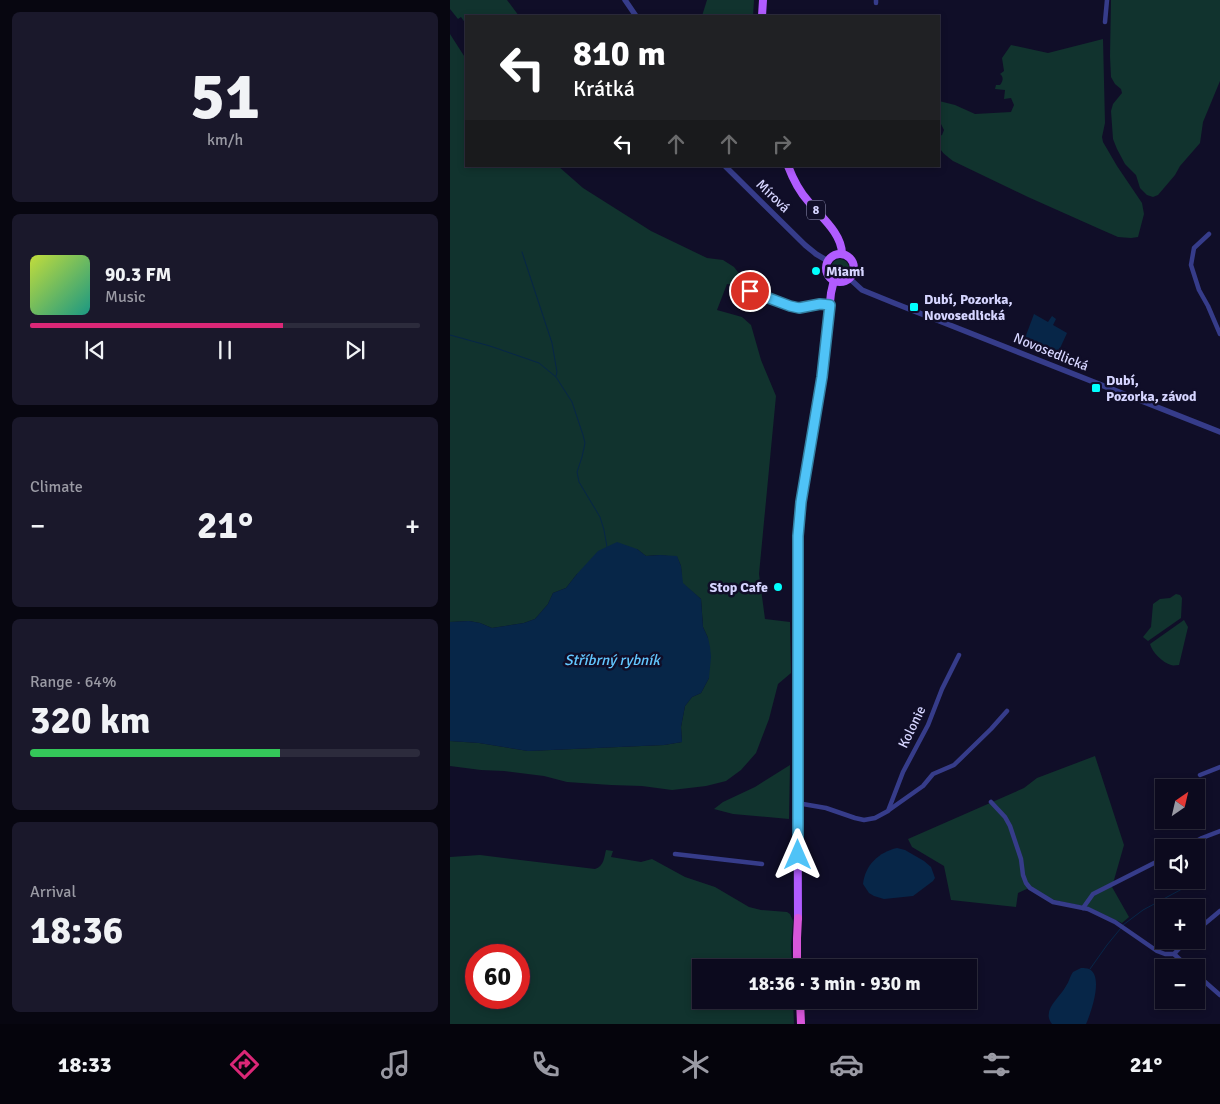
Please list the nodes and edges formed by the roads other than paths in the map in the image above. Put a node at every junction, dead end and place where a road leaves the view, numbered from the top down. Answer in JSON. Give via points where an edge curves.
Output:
{"nodes":[{"id":1,"x":625,"y":0,"type":"edge"},
{"id":2,"x":762,"y":0,"type":"edge"},
{"id":3,"x":1107,"y":0,"type":"edge"},
{"id":4,"x":635,"y":15,"type":"edge"},
{"id":5,"x":762,"y":15,"type":"edge"},
{"id":6,"x":1105,"y":22,"type":"dead end"},
{"id":7,"x":726,"y":167,"type":"edge"},
{"id":8,"x":788,"y":167,"type":"edge"},
{"id":9,"x":1209,"y":234,"type":"dead end"},
{"id":10,"x":842,"y":254,"type":"junction"},
{"id":11,"x":828,"y":261,"type":"junction"},
{"id":12,"x":849,"y":278,"type":"junction"},
{"id":13,"x":834,"y":280,"type":"junction"},
{"id":14,"x":750,"y":291,"type":"dead end"},
{"id":15,"x":830,"y":305,"type":"junction"},
{"id":16,"x":1220,"y":334,"type":"edge"},
{"id":17,"x":1220,"y":432,"type":"edge"},
{"id":18,"x":959,"y":655,"type":"dead end"},
{"id":19,"x":1007,"y":711,"type":"dead end"},
{"id":20,"x":1220,"y":767,"type":"edge"},
{"id":21,"x":1200,"y":775,"type":"dead end"},
{"id":22,"x":992,"y":802,"type":"dead end"},
{"id":23,"x":797,"y":803,"type":"junction"},
{"id":24,"x":888,"y":811,"type":"junction"},
{"id":25,"x":1220,"y":831,"type":"edge"},
{"id":26,"x":1200,"y":839,"type":"edge"},
{"id":27,"x":675,"y":854,"type":"dead end"},
{"id":28,"x":1155,"y":863,"type":"edge"},
{"id":29,"x":762,"y":864,"type":"dead end"},
{"id":30,"x":1083,"y":908,"type":"junction"},
{"id":31,"x":1220,"y":911,"type":"edge"},
{"id":32,"x":798,"y":918,"type":"joint"},
{"id":33,"x":1205,"y":924,"type":"edge"},
{"id":34,"x":1179,"y":949,"type":"edge"},
{"id":35,"x":1174,"y":954,"type":"junction"},
{"id":36,"x":798,"y":959,"type":"edge"},
{"id":37,"x":1179,"y":959,"type":"edge"},
{"id":38,"x":1205,"y":982,"type":"edge"},
{"id":39,"x":1220,"y":995,"type":"edge"},
{"id":40,"x":799,"y":1009,"type":"edge"},
{"id":41,"x":799,"y":1024,"type":"edge"}],
"edges":[{"from":1,"to":4,"type":"street"},
{"from":2,"to":5,"type":"main road"},
{"from":3,"to":6,"type":"street"},
{"from":7,"to":11,"type":"street","name":"Mírová","via":[[805,245]]},
{"from":8,"to":10,"type":"main road","number":"8","via":[[802,194],[836,236]]},
{"from":9,"to":16,"type":"street","via":[[1194,248],[1191,265]]},
{"from":10,"to":11,"type":"main road","via":[[834,255]]},
{"from":10,"to":12,"type":"main road","number":"8","via":[[852,262],[854,271]]},
{"from":11,"to":13,"type":"main road","via":[[826,271]]},
{"from":12,"to":13,"type":"main road","via":[[842,282]]},
{"from":12,"to":17,"type":"street","name":"Novosedlická","via":[[860,289],[881,298]]},
{"from":13,"to":15,"type":"main road"},
{"from":14,"to":15,"type":"street","via":[[799,308]]},
{"from":15,"to":23,"type":"main road","via":[[798,536]]},
{"from":18,"to":24,"type":"street","name":"Kolonie","via":[[903,772]]},
{"from":19,"to":24,"type":"street","via":[[954,765],[933,774],[923,786]]},
{"from":20,"to":21,"type":"street"},
{"from":22,"to":30,"type":"street","via":[[1010,826],[1023,876],[1030,888],[1053,902]]},
{"from":23,"to":24,"type":"street","via":[[864,820]]},
{"from":23,"to":32,"type":"main road"},
{"from":25,"to":26,"type":"street"},
{"from":27,"to":29,"type":"street"},
{"from":28,"to":30,"type":"street","via":[[1093,894]]},
{"from":30,"to":35,"type":"street","via":[[1115,922],[1157,951]]},
{"from":31,"to":33,"type":"street"},
{"from":32,"to":36,"type":"highway"},
{"from":34,"to":35,"type":"street"},
{"from":35,"to":37,"type":"street"},
{"from":38,"to":39,"type":"street"},
{"from":40,"to":41,"type":"highway"}]}
